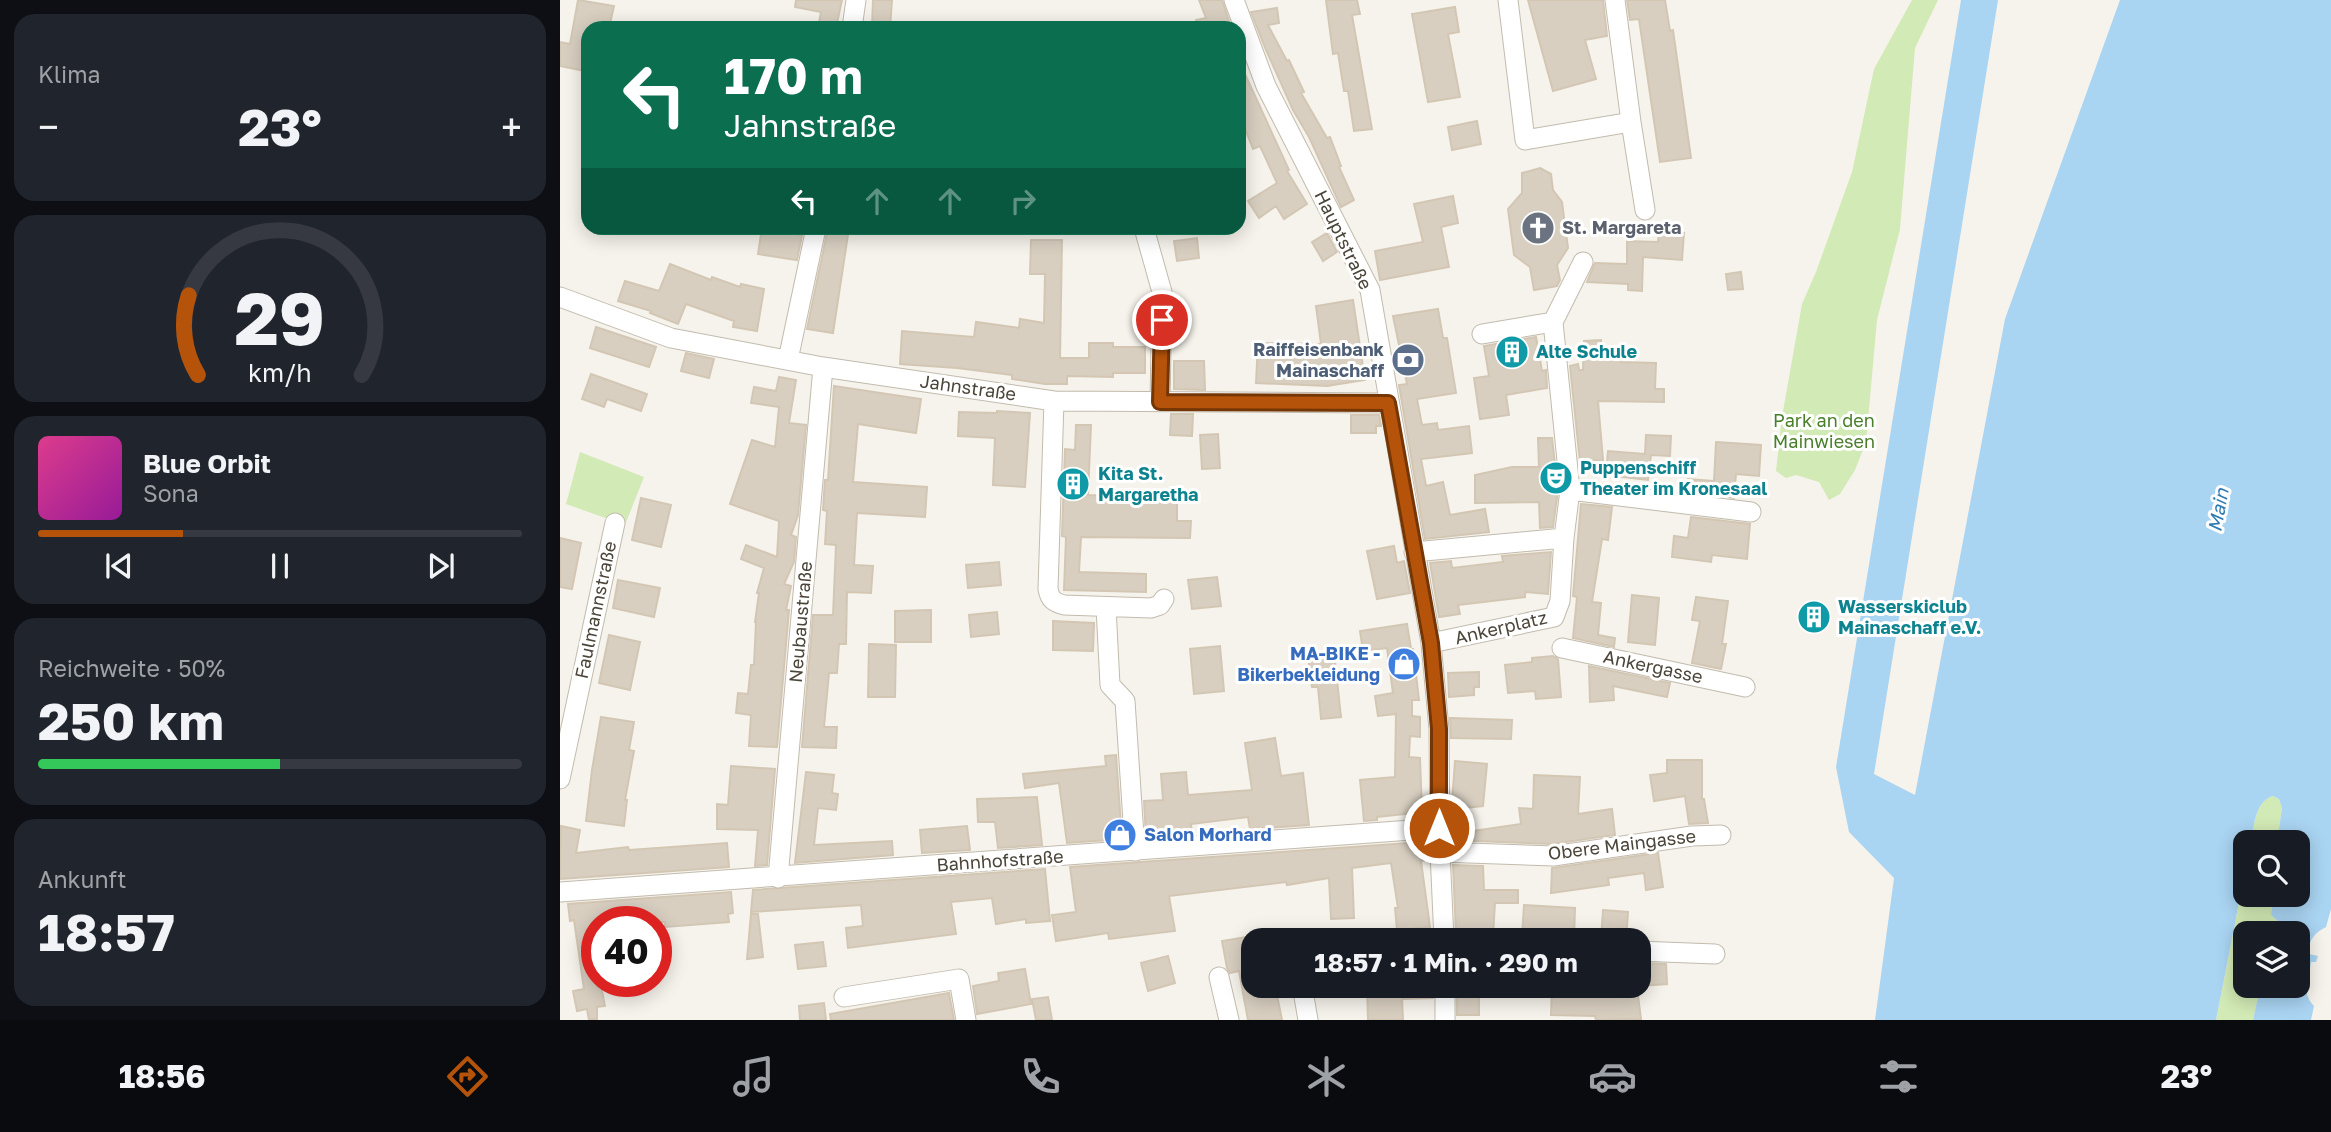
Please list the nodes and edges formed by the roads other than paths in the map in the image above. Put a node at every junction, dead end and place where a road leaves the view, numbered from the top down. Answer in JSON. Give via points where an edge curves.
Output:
{"nodes":[{"id":1,"x":856,"y":0,"type":"edge"},
{"id":2,"x":1234,"y":0,"type":"edge"},
{"id":3,"x":1508,"y":0,"type":"edge"},
{"id":4,"x":1615,"y":0,"type":"edge"},
{"id":5,"x":853,"y":21,"type":"edge"},
{"id":6,"x":1242,"y":21,"type":"edge"},
{"id":7,"x":1246,"y":32,"type":"edge"},
{"id":8,"x":1632,"y":122,"type":"junction"},
{"id":9,"x":1645,"y":210,"type":"dead end"},
{"id":10,"x":815,"y":235,"type":"edge"},
{"id":11,"x":1146,"y":235,"type":"edge"},
{"id":12,"x":1583,"y":262,"type":"dead end"},
{"id":13,"x":560,"y":297,"type":"edge"},
{"id":14,"x":1553,"y":322,"type":"junction"},
{"id":15,"x":1482,"y":334,"type":"dead end"},
{"id":16,"x":788,"y":360,"type":"junction"},
{"id":17,"x":823,"y":367,"type":"junction"},
{"id":18,"x":1054,"y":401,"type":"junction"},
{"id":19,"x":1160,"y":402,"type":"junction"},
{"id":20,"x":1388,"y":403,"type":"junction"},
{"id":21,"x":1570,"y":490,"type":"junction"},
{"id":22,"x":1751,"y":512,"type":"dead end"},
{"id":23,"x":615,"y":523,"type":"dead end"},
{"id":24,"x":1564,"y":538,"type":"junction"},
{"id":25,"x":1414,"y":552,"type":"junction"},
{"id":26,"x":1164,"y":599,"type":"dead end"},
{"id":27,"x":1106,"y":607,"type":"junction"},
{"id":28,"x":1431,"y":643,"type":"junction"},
{"id":29,"x":1562,"y":648,"type":"dead end"},
{"id":30,"x":1745,"y":687,"type":"dead end"},
{"id":31,"x":560,"y":779,"type":"edge"},
{"id":32,"x":1439,"y":828,"type":"junction"},
{"id":33,"x":1721,"y":835,"type":"dead end"},
{"id":34,"x":1135,"y":851,"type":"junction"},
{"id":35,"x":1440,"y":852,"type":"junction"},
{"id":36,"x":778,"y":878,"type":"junction"},
{"id":37,"x":560,"y":892,"type":"edge"},
{"id":38,"x":1443,"y":928,"type":"edge"},
{"id":39,"x":1651,"y":952,"type":"edge"},
{"id":40,"x":1716,"y":954,"type":"dead end"},
{"id":41,"x":1219,"y":978,"type":"dead end"},
{"id":42,"x":844,"y":997,"type":"dead end"},
{"id":43,"x":1304,"y":998,"type":"edge"},
{"id":44,"x":1444,"y":998,"type":"edge"},
{"id":45,"x":966,"y":1020,"type":"edge"},
{"id":46,"x":1229,"y":1020,"type":"edge"},
{"id":47,"x":1308,"y":1020,"type":"edge"},
{"id":48,"x":1444,"y":1020,"type":"edge"}],
"edges":[{"from":1,"to":5,"type":"street"},
{"from":2,"to":6,"type":"street","name":"Hauptstraße"},
{"from":3,"to":8,"type":"street","via":[[1525,140]]},
{"from":4,"to":8,"type":"street"},
{"from":7,"to":20,"type":"street","name":"Hauptstraße","via":[[1266,86],[1370,289]]},
{"from":8,"to":9,"type":"street"},
{"from":10,"to":16,"type":"street"},
{"from":11,"to":19,"type":"street","via":[[1162,292]]},
{"from":12,"to":14,"type":"street"},
{"from":13,"to":16,"type":"street","name":"Jahnstraße","via":[[671,338]]},
{"from":14,"to":15,"type":"street"},
{"from":14,"to":21,"type":"street"},
{"from":16,"to":17,"type":"street","name":"Jahnstraße"},
{"from":17,"to":18,"type":"street","name":"Jahnstraße"},
{"from":17,"to":36,"type":"street","name":"Neubaustraße"},
{"from":18,"to":19,"type":"street","name":"Jahnstraße"},
{"from":18,"to":27,"type":"street","via":[[1049,597],[1065,605]]},
{"from":19,"to":20,"type":"street","name":"Jahnstraße"},
{"from":20,"to":25,"type":"street","name":"Hauptstraße"},
{"from":21,"to":22,"type":"street"},
{"from":21,"to":24,"type":"street"},
{"from":23,"to":31,"type":"street","name":"Faulmannstraße"},
{"from":24,"to":25,"type":"street"},
{"from":24,"to":28,"type":"street","name":"Ankerplatz","via":[[1560,601],[1554,617]]},
{"from":25,"to":28,"type":"street","name":"Hauptstraße"},
{"from":26,"to":27,"type":"street","via":[[1151,608]]},
{"from":27,"to":34,"type":"street","via":[[1110,685],[1125,701]]},
{"from":28,"to":32,"type":"street","name":"Hauptstraße","via":[[1439,729]]},
{"from":29,"to":30,"type":"street","name":"Ankergasse"},
{"from":32,"to":34,"type":"street","name":"Bahnhofstraße"},
{"from":32,"to":35,"type":"street","name":"Hauptstraße"},
{"from":33,"to":35,"type":"street","name":"Obere Maingasse","via":[[1553,856]]},
{"from":34,"to":36,"type":"street","name":"Bahnhofstraße"},
{"from":35,"to":38,"type":"street","name":"Hauptstraße"},
{"from":36,"to":37,"type":"street","name":"Bahnhofstraße"},
{"from":39,"to":40,"type":"street"},
{"from":41,"to":46,"type":"street"},
{"from":42,"to":45,"type":"street","via":[[959,979]]},
{"from":43,"to":47,"type":"street"},
{"from":44,"to":48,"type":"street"}]}
